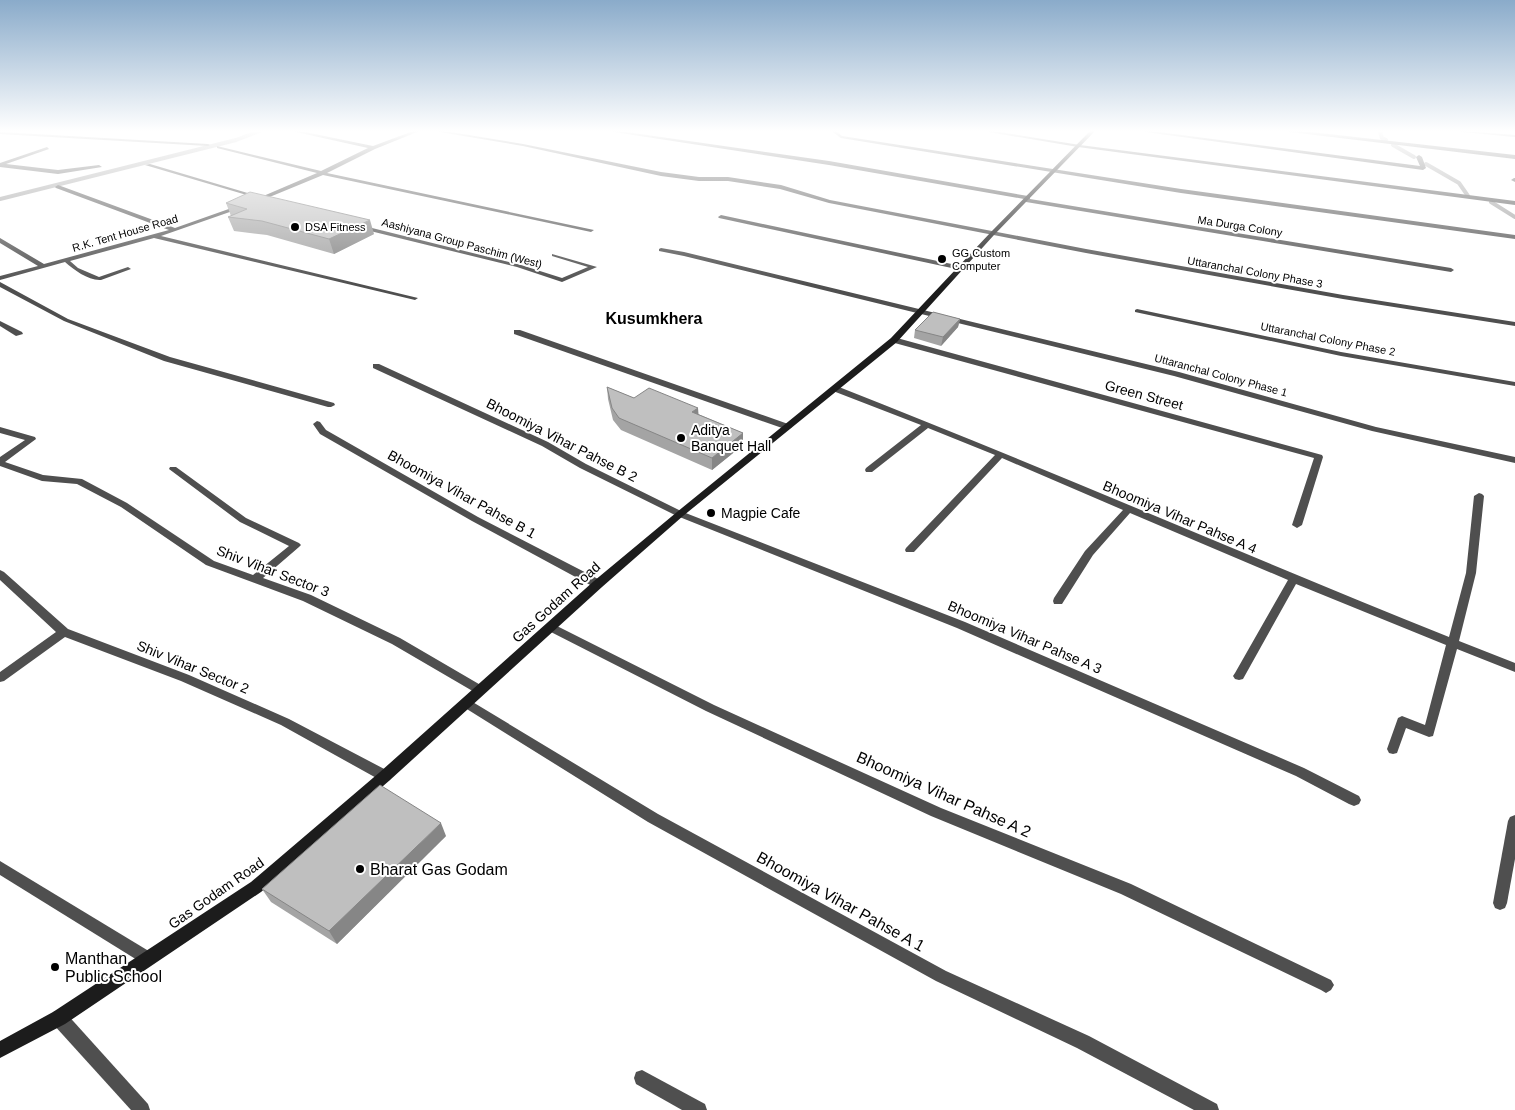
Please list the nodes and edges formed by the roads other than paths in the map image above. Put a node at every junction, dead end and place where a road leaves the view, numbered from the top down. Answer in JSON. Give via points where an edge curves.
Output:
{"nodes":[{"id":1,"x":201,"y":182,"type":"edge"},
{"id":2,"x":301,"y":182,"type":"edge"},
{"id":3,"x":364,"y":182,"type":"edge"},
{"id":4,"x":747,"y":182,"type":"edge"},
{"id":5,"x":931,"y":182,"type":"edge"},
{"id":6,"x":1044,"y":182,"type":"edge"},
{"id":7,"x":1124,"y":182,"type":"edge"},
{"id":8,"x":1352,"y":182,"type":"edge"},
{"id":9,"x":58,"y":188,"type":"dead end"},
{"id":10,"x":1027,"y":199,"type":"junction"},
{"id":11,"x":258,"y":200,"type":"junction"},
{"id":12,"x":1515,"y":203,"type":"edge"},
{"id":13,"x":272,"y":205,"type":"edge"},
{"id":14,"x":721,"y":217,"type":"dead end"},
{"id":15,"x":354,"y":225,"type":"edge"},
{"id":16,"x":175,"y":230,"type":"junction"},
{"id":17,"x":591,"y":230,"type":"dead end"},
{"id":18,"x":992,"y":234,"type":"junction"},
{"id":19,"x":154,"y":236,"type":"junction"},
{"id":20,"x":1515,"y":237,"type":"edge"},
{"id":21,"x":0,"y":240,"type":"edge"},
{"id":22,"x":661,"y":250,"type":"dead end"},
{"id":23,"x":554,"y":255,"type":"dead end"},
{"id":24,"x":66,"y":260,"type":"junction"},
{"id":25,"x":44,"y":266,"type":"junction"},
{"id":26,"x":961,"y":268,"type":"junction"},
{"id":27,"x":128,"y":269,"type":"dead end"},
{"id":28,"x":1451,"y":270,"type":"dead end"},
{"id":29,"x":0,"y":278,"type":"edge"},
{"id":30,"x":0,"y":284,"type":"edge"},
{"id":31,"x":415,"y":298,"type":"dead end"},
{"id":32,"x":921,"y":311,"type":"junction"},
{"id":33,"x":1137,"y":311,"type":"dead end"},
{"id":34,"x":0,"y":323,"type":"edge"},
{"id":35,"x":1515,"y":324,"type":"edge"},
{"id":36,"x":517,"y":332,"type":"dead end"},
{"id":37,"x":19,"y":334,"type":"dead end"},
{"id":38,"x":894,"y":340,"type":"junction"},
{"id":39,"x":376,"y":366,"type":"dead end"},
{"id":40,"x":1515,"y":384,"type":"edge"},
{"id":41,"x":836,"y":389,"type":"junction"},
{"id":42,"x":331,"y":404,"type":"dead end"},
{"id":43,"x":317,"y":424,"type":"dead end"},
{"id":44,"x":926,"y":424,"type":"junction"},
{"id":45,"x":788,"y":427,"type":"junction"},
{"id":46,"x":0,"y":430,"type":"edge"},
{"id":47,"x":1000,"y":455,"type":"junction"},
{"id":48,"x":1515,"y":460,"type":"edge"},
{"id":49,"x":0,"y":462,"type":"edge"},
{"id":50,"x":173,"y":469,"type":"dead end"},
{"id":51,"x":869,"y":470,"type":"dead end"},
{"id":52,"x":1479,"y":496,"type":"dead end"},
{"id":53,"x":1128,"y":510,"type":"junction"},
{"id":54,"x":680,"y":514,"type":"junction"},
{"id":55,"x":1297,"y":525,"type":"dead end"},
{"id":56,"x":910,"y":550,"type":"dead end"},
{"id":57,"x":0,"y":574,"type":"edge"},
{"id":58,"x":255,"y":579,"type":"junction"},
{"id":59,"x":1294,"y":579,"type":"junction"},
{"id":60,"x":598,"y":584,"type":"junction"},
{"id":61,"x":1058,"y":602,"type":"dead end"},
{"id":62,"x":551,"y":627,"type":"junction"},
{"id":63,"x":64,"y":632,"type":"junction"},
{"id":64,"x":1452,"y":644,"type":"junction"},
{"id":65,"x":1515,"y":668,"type":"edge"},
{"id":66,"x":1239,"y":676,"type":"dead end"},
{"id":67,"x":0,"y":678,"type":"edge"},
{"id":68,"x":480,"y":690,"type":"junction"},
{"id":69,"x":466,"y":702,"type":"junction"},
{"id":70,"x":1393,"y":749,"type":"dead end"},
{"id":71,"x":385,"y":776,"type":"junction"},
{"id":72,"x":1354,"y":800,"type":"dead end"},
{"id":73,"x":1515,"y":821,"type":"edge"},
{"id":74,"x":0,"y":867,"type":"edge"},
{"id":75,"x":1500,"y":903,"type":"dead end"},
{"id":76,"x":147,"y":958,"type":"junction"},
{"id":77,"x":1326,"y":985,"type":"dead end"},
{"id":78,"x":58,"y":1018,"type":"junction"},
{"id":79,"x":0,"y":1050,"type":"edge"},
{"id":80,"x":642,"y":1078,"type":"dead end"},
{"id":81,"x":142,"y":1110,"type":"edge"},
{"id":82,"x":699,"y":1110,"type":"edge"},
{"id":83,"x":1211,"y":1110,"type":"edge"}],
"edges":[{"from":1,"to":11,"type":"street"},
{"from":2,"to":11,"type":"street","name":"R.K. Tent House Road"},
{"from":3,"to":17,"type":"street"},
{"from":4,"to":18,"type":"street","name":"Uttaranchal Colony Phase 3"},
{"from":5,"to":10,"type":"street","name":"Ma Durga Colony"},
{"from":6,"to":10,"type":"main road","name":"Gas Godam Road"},
{"from":7,"to":20,"type":"street"},
{"from":8,"to":12,"type":"street"},
{"from":9,"to":16,"type":"street"},
{"from":10,"to":18,"type":"main road","name":"Gas Godam Road"},
{"from":10,"to":28,"type":"street","name":"Ma Durga Colony"},
{"from":11,"to":13,"type":"street"},
{"from":11,"to":16,"type":"street","name":"R.K. Tent House Road"},
{"from":14,"to":26,"type":"street"},
{"from":15,"to":23,"type":"street","name":"Aashiyana Group Paschim (West)","via":[[519,266],[562,280],[594,267]]},
{"from":16,"to":19,"type":"street","name":"R.K. Tent House Road"},
{"from":18,"to":26,"type":"main road","name":"Gas Godam Road"},
{"from":18,"to":35,"type":"street","name":"Uttaranchal Colony Phase 3","via":[[1323,294]]},
{"from":19,"to":24,"type":"street","name":"R.K. Tent House Road"},
{"from":19,"to":31,"type":"street"},
{"from":21,"to":25,"type":"street"},
{"from":22,"to":32,"type":"street","name":"Uttaranchal Colony Phase 1"},
{"from":24,"to":25,"type":"street","name":"R.K. Tent House Road"},
{"from":24,"to":27,"type":"street","via":[[99,279]]},
{"from":25,"to":29,"type":"street","name":"R.K. Tent House Road"},
{"from":26,"to":32,"type":"main road","name":"Gas Godam Road"},
{"from":30,"to":42,"type":"street","via":[[66,320],[167,360]]},
{"from":32,"to":38,"type":"main road","name":"Gas Godam Road"},
{"from":32,"to":48,"type":"street","name":"Uttaranchal Colony Phase 1","via":[[1176,374],[1375,429]]},
{"from":33,"to":40,"type":"street","name":"Uttaranchal Colony Phase 2","via":[[1341,354]]},
{"from":34,"to":37,"type":"street"},
{"from":36,"to":45,"type":"street"},
{"from":38,"to":41,"type":"main road","name":"Gas Godam Road"},
{"from":38,"to":55,"type":"street","name":"Green Street","via":[[1319,457]]},
{"from":39,"to":54,"type":"street","name":"Bhoomiya Vihar Pahse B 2","via":[[545,444]]},
{"from":41,"to":44,"type":"street","name":"Bhoomiya Vihar Pahse A 4"},
{"from":41,"to":45,"type":"main road","name":"Gas Godam Road"},
{"from":43,"to":60,"type":"street","name":"Bhoomiya Vihar Pahse B 1","via":[[323,432],[475,519]]},
{"from":44,"to":47,"type":"street","name":"Bhoomiya Vihar Pahse A 4"},
{"from":44,"to":51,"type":"street"},
{"from":45,"to":54,"type":"main road","name":"Gas Godam Road"},
{"from":46,"to":49,"type":"street","name":"Shiv Vihar Sector 3","via":[[32,439]]},
{"from":47,"to":53,"type":"street","name":"Bhoomiya Vihar Pahse A 4"},
{"from":47,"to":56,"type":"street"},
{"from":49,"to":58,"type":"street","name":"Shiv Vihar Sector 3","via":[[42,478],[79,481],[124,505],[210,563]]},
{"from":50,"to":58,"type":"street","via":[[243,520],[296,545]]},
{"from":52,"to":64,"type":"street","via":[[1471,573]]},
{"from":53,"to":59,"type":"street","name":"Bhoomiya Vihar Pahse A 4"},
{"from":53,"to":61,"type":"street","via":[[1089,553]]},
{"from":54,"to":60,"type":"main road","name":"Gas Godam Road"},
{"from":54,"to":72,"type":"street","name":"Bhoomiya Vihar Pahse A 3","via":[[962,625],[1300,772]]},
{"from":57,"to":63,"type":"street","name":"Shiv Vihar Sector 2"},
{"from":58,"to":68,"type":"street","name":"Shiv Vihar Sector 3","via":[[307,598],[396,640]]},
{"from":59,"to":64,"type":"street","name":"Bhoomiya Vihar Pahse A 4"},
{"from":59,"to":66,"type":"street"},
{"from":60,"to":62,"type":"main road","name":"Gas Godam Road"},
{"from":62,"to":68,"type":"main road","name":"Gas Godam Road"},
{"from":62,"to":77,"type":"street","name":"Bhoomiya Vihar Pahse A 2","via":[[710,708],[936,812],[1126,889]]},
{"from":63,"to":67,"type":"street"},
{"from":63,"to":71,"type":"street","name":"Shiv Vihar Sector 2","via":[[185,678],[285,722]]},
{"from":64,"to":65,"type":"street","name":"Bhoomiya Vihar Pahse A 4"},
{"from":64,"to":70,"type":"street","via":[[1429,732],[1402,721]]},
{"from":68,"to":69,"type":"main road","name":"Gas Godam Road"},
{"from":69,"to":71,"type":"main road","name":"Gas Godam Road"},
{"from":69,"to":83,"type":"street","name":"Bhoomiya Vihar Pahse A 1","via":[[653,818],[942,976],[1083,1042]]},
{"from":71,"to":76,"type":"main road","name":"Gas Godam Road","via":[[256,887]]},
{"from":73,"to":75,"type":"street"},
{"from":74,"to":76,"type":"street"},
{"from":76,"to":78,"type":"main road","name":"Gas Godam Road"},
{"from":78,"to":79,"type":"main road","name":"Gas Godam Road"},
{"from":78,"to":81,"type":"street"},
{"from":80,"to":82,"type":"street"}]}
